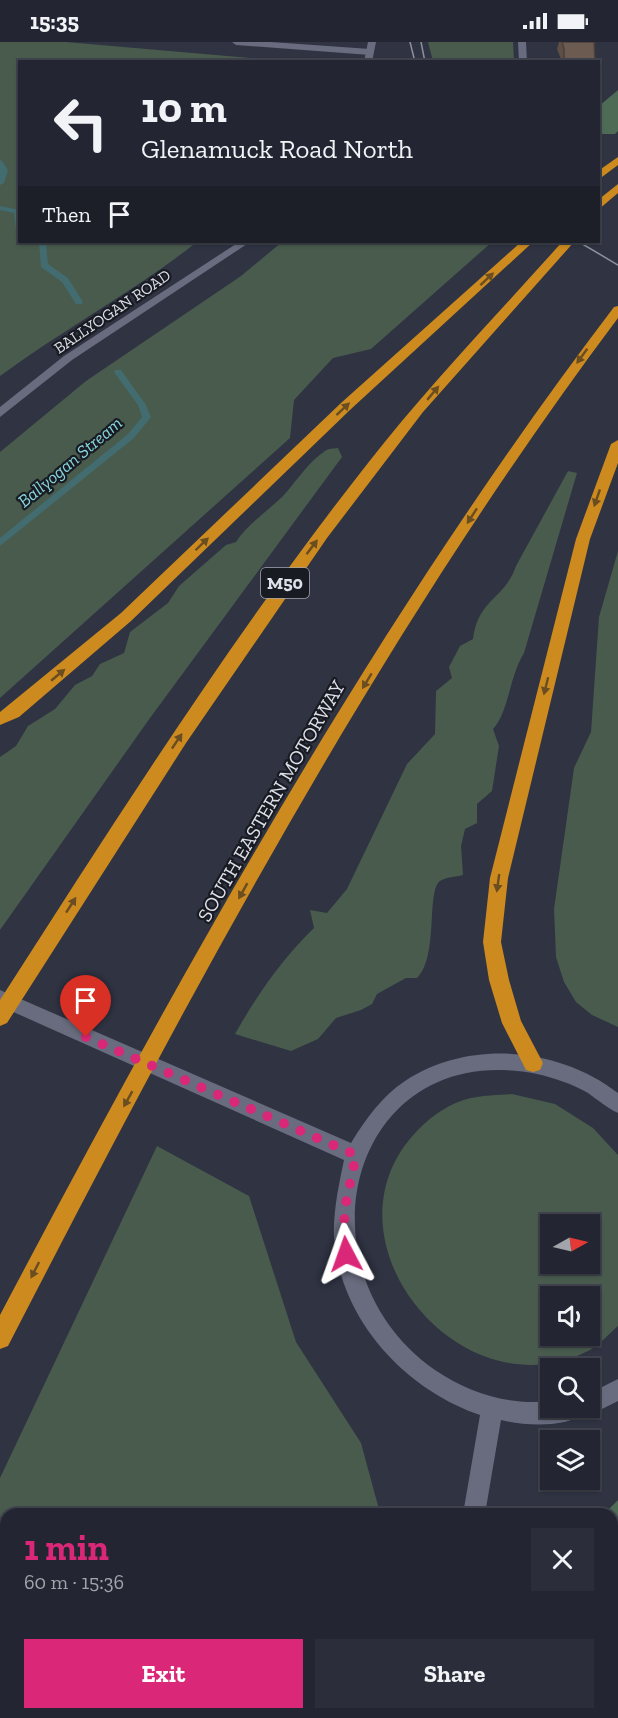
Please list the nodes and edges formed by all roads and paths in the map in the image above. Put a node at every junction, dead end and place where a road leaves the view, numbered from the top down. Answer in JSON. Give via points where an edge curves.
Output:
{"nodes":[{"id":1,"x":236,"y":42,"type":"edge"},
{"id":2,"x":372,"y":42,"type":"edge"},
{"id":3,"x":522,"y":42,"type":"edge"},
{"id":4,"x":280,"y":46,"type":"junction"},
{"id":5,"x":369,"y":57,"type":"edge"},
{"id":6,"x":312,"y":58,"type":"dead end"},
{"id":7,"x":523,"y":60,"type":"edge"},
{"id":8,"x":618,"y":159,"type":"edge"},
{"id":9,"x":600,"y":175,"type":"edge"},
{"id":10,"x":618,"y":187,"type":"edge"},
{"id":11,"x":600,"y":205,"type":"edge"},
{"id":12,"x":243,"y":243,"type":"edge"},
{"id":13,"x":526,"y":243,"type":"edge"},
{"id":14,"x":567,"y":243,"type":"edge"},
{"id":15,"x":618,"y":310,"type":"edge"},
{"id":16,"x":0,"y":413,"type":"edge"},
{"id":17,"x":618,"y":444,"type":"edge"},
{"id":18,"x":0,"y":719,"type":"edge"},
{"id":19,"x":0,"y":998,"type":"edge"},
{"id":20,"x":0,"y":1017,"type":"edge"},
{"id":21,"x":533,"y":1063,"type":"junction"},
{"id":22,"x":618,"y":1104,"type":"edge"},
{"id":23,"x":356,"y":1155,"type":"junction"},
{"id":24,"x":0,"y":1338,"type":"edge"},
{"id":25,"x":618,"y":1390,"type":"edge"},
{"id":26,"x":600,"y":1399,"type":"edge"},
{"id":27,"x":492,"y":1408,"type":"junction"},
{"id":28,"x":540,"y":1412,"type":"edge"},
{"id":29,"x":475,"y":1508,"type":"edge"}],
"edges":[{"from":1,"to":4,"type":"main road"},
{"from":2,"to":5,"type":"main road"},
{"from":3,"to":7,"type":"main road"},
{"from":4,"to":5,"type":"main road"},
{"from":4,"to":6,"type":"main road"},
{"from":8,"to":9,"type":"highway"},
{"from":10,"to":11,"type":"highway"},
{"from":12,"to":16,"type":"main road","name":"BALLYOGAN ROAD","via":[[68,358]]},
{"from":18,"to":13,"type":"highway","one_way":true,"via":[[13,713],[126,617],[346,406]]},
{"from":20,"to":14,"type":"highway","number":"M50","one_way":true,"via":[[172,748],[283,586],[462,357]]},
{"from":15,"to":24,"type":"highway","name":"SOUTH EASTERN MOTORWAY","one_way":true,"via":[[484,498],[277,830],[70,1203]]},
{"from":17,"to":21,"type":"highway","one_way":true,"via":[[583,539],[499,878],[492,942],[512,1023]]},
{"from":19,"to":23,"type":"main road"},
{"from":21,"to":22,"type":"main road","via":[[569,1074]]},
{"from":21,"to":23,"type":"main road","via":[[482,1061],[445,1069],[420,1082],[379,1116]]},
{"from":23,"to":27,"type":"main road","via":[[344,1212],[346,1254],[360,1296],[385,1338],[420,1372],[454,1394]]},
{"from":25,"to":26,"type":"main road"},
{"from":27,"to":28,"type":"main road"},
{"from":27,"to":29,"type":"main road"}]}
